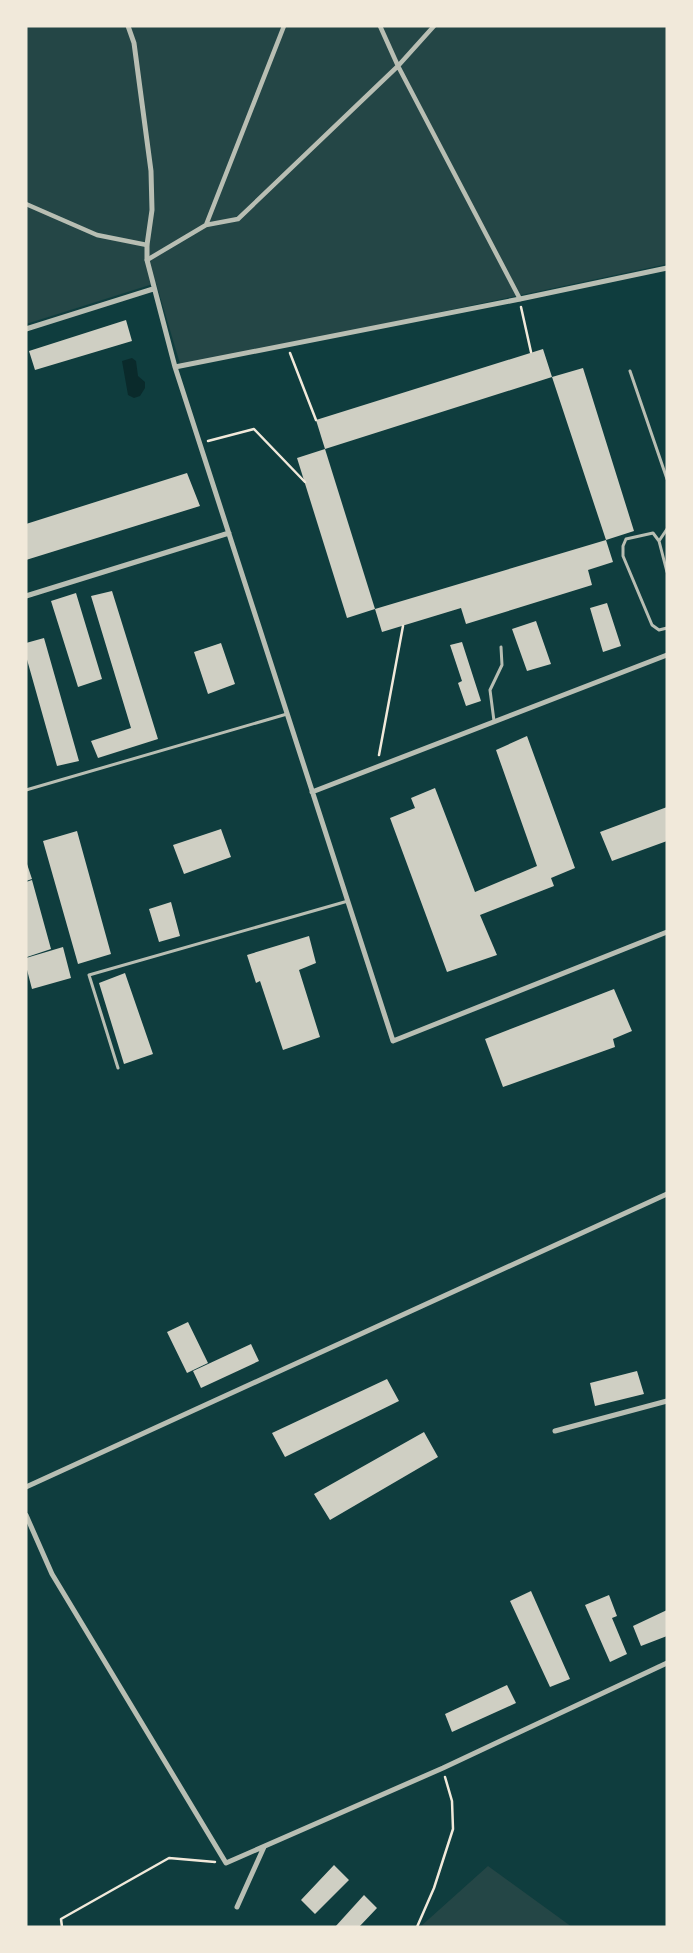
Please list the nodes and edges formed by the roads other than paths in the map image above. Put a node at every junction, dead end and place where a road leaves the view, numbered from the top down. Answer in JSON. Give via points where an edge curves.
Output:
{"nodes":[{"id":1,"x":128,"y":26,"type":"edge"},
{"id":2,"x":284,"y":26,"type":"edge"},
{"id":3,"x":380,"y":26,"type":"edge"},
{"id":4,"x":434,"y":26,"type":"edge"},
{"id":5,"x":398,"y":66,"type":"junction"},
{"id":6,"x":26,"y":199,"type":"edge"},
{"id":7,"x":28,"y":205,"type":"edge"},
{"id":8,"x":206,"y":225,"type":"junction"},
{"id":9,"x":147,"y":245,"type":"junction"},
{"id":10,"x":147,"y":260,"type":"junction"},
{"id":11,"x":667,"y":268,"type":"edge"},
{"id":12,"x":153,"y":289,"type":"junction"},
{"id":13,"x":520,"y":299,"type":"junction"},
{"id":14,"x":26,"y":329,"type":"edge"},
{"id":15,"x":175,"y":366,"type":"junction"},
{"id":16,"x":630,"y":372,"type":"dead end"},
{"id":17,"x":667,"y":479,"type":"edge"},
{"id":18,"x":667,"y":529,"type":"edge"},
{"id":19,"x":230,"y":533,"type":"junction"},
{"id":20,"x":659,"y":541,"type":"junction"},
{"id":21,"x":667,"y":572,"type":"edge"},
{"id":22,"x":26,"y":596,"type":"edge"},
{"id":23,"x":667,"y":628,"type":"edge"},
{"id":24,"x":501,"y":647,"type":"dead end"},
{"id":25,"x":667,"y":655,"type":"edge"},
{"id":26,"x":287,"y":713,"type":"junction"},
{"id":27,"x":494,"y":722,"type":"junction"},
{"id":28,"x":26,"y":790,"type":"edge"},
{"id":29,"x":312,"y":792,"type":"junction"},
{"id":30,"x":348,"y":901,"type":"junction"},
{"id":31,"x":667,"y":932,"type":"edge"},
{"id":32,"x":118,"y":1068,"type":"dead end"},
{"id":33,"x":667,"y":1194,"type":"edge"},
{"id":34,"x":667,"y":1402,"type":"edge"},
{"id":35,"x":555,"y":1431,"type":"dead end"},
{"id":36,"x":26,"y":1487,"type":"edge"},
{"id":37,"x":26,"y":1515,"type":"edge"},
{"id":38,"x":667,"y":1664,"type":"edge"},
{"id":39,"x":264,"y":1846,"type":"junction"},
{"id":40,"x":237,"y":1907,"type":"dead end"}],
"edges":[{"from":1,"to":9,"type":"street","via":[[134,43],[150,171],[152,210]]},
{"from":2,"to":8,"type":"street"},
{"from":3,"to":5,"type":"street"},
{"from":4,"to":5,"type":"street"},
{"from":5,"to":8,"type":"street","via":[[238,220]]},
{"from":5,"to":13,"type":"street"},
{"from":6,"to":7,"type":"street"},
{"from":7,"to":9,"type":"street","via":[[97,235]]},
{"from":8,"to":10,"type":"street"},
{"from":9,"to":10,"type":"street"},
{"from":10,"to":12,"type":"street"},
{"from":11,"to":13,"type":"street"},
{"from":12,"to":14,"type":"street"},
{"from":12,"to":15,"type":"street"},
{"from":13,"to":15,"type":"street"},
{"from":15,"to":19,"type":"street"},
{"from":16,"to":17,"type":"lane"},
{"from":18,"to":20,"type":"lane"},
{"from":19,"to":22,"type":"street"},
{"from":19,"to":26,"type":"street"},
{"from":20,"to":21,"type":"lane"},
{"from":20,"to":23,"type":"lane","via":[[653,533],[626,539],[622,556],[652,626],[659,630]]},
{"from":24,"to":27,"type":"lane","via":[[502,665],[490,690]]},
{"from":25,"to":27,"type":"street"},
{"from":26,"to":28,"type":"lane"},
{"from":26,"to":29,"type":"street"},
{"from":27,"to":29,"type":"street"},
{"from":29,"to":30,"type":"street"},
{"from":30,"to":31,"type":"street","via":[[393,1041]]},
{"from":30,"to":32,"type":"lane","via":[[89,976]]},
{"from":33,"to":36,"type":"street"},
{"from":34,"to":35,"type":"street"},
{"from":37,"to":39,"type":"street","via":[[52,1574],[226,1863]]},
{"from":38,"to":39,"type":"street","via":[[443,1768]]},
{"from":39,"to":40,"type":"street"}]}
